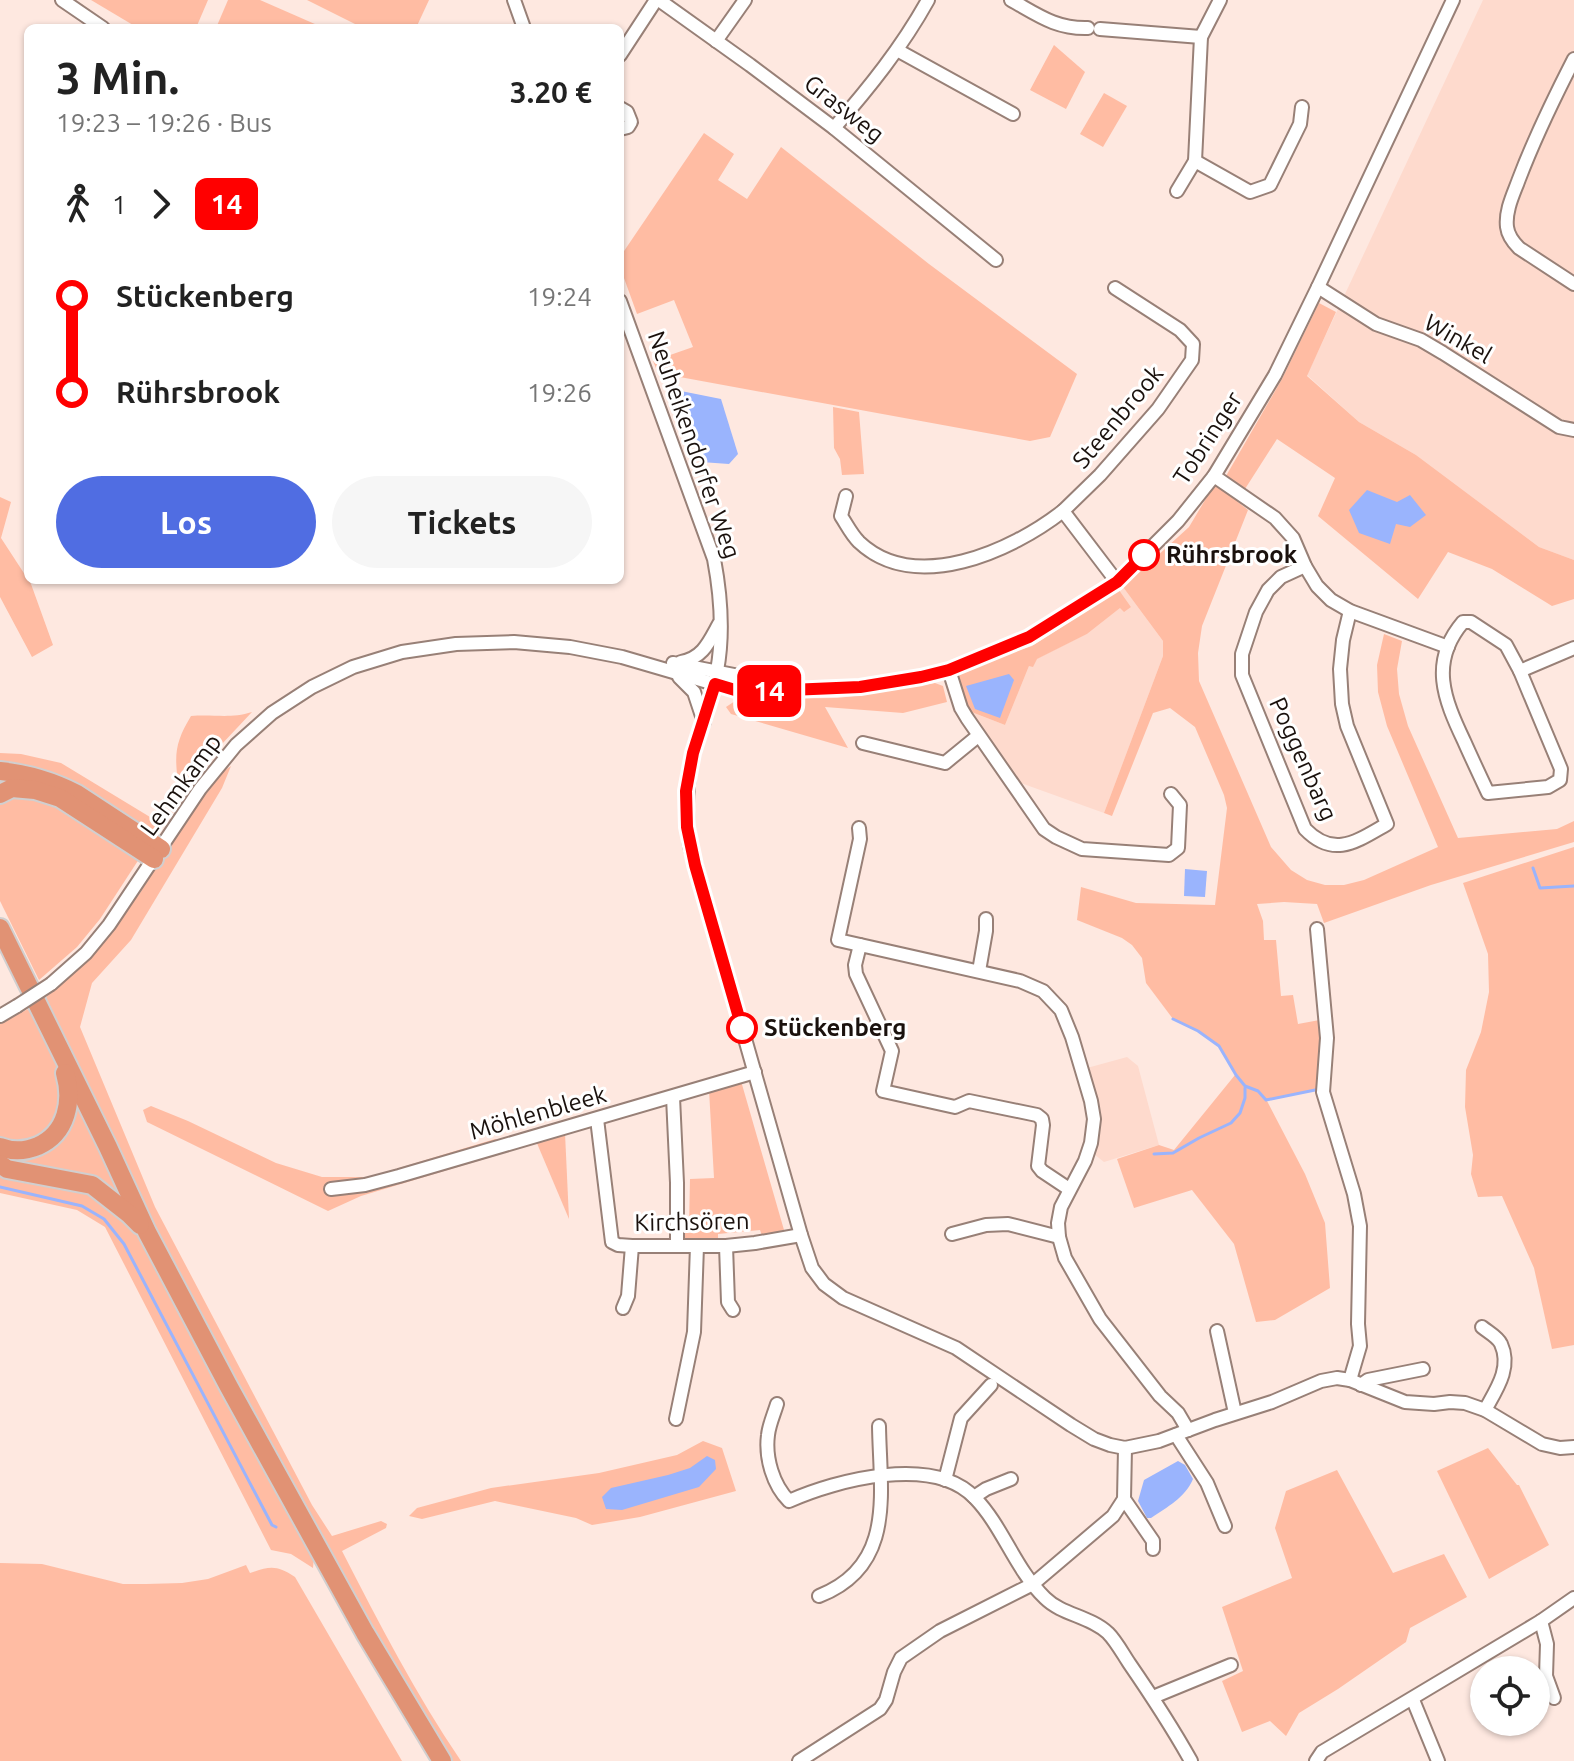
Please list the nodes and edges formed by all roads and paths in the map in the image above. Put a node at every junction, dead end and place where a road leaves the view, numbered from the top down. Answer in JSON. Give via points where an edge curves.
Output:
{"nodes":[{"id":1,"x":62,"y":0,"type":"edge"},
{"id":2,"x":514,"y":0,"type":"edge"},
{"id":3,"x":657,"y":0,"type":"edge"},
{"id":4,"x":745,"y":0,"type":"edge"},
{"id":5,"x":928,"y":0,"type":"edge"},
{"id":6,"x":1011,"y":0,"type":"edge"},
{"id":7,"x":1220,"y":0,"type":"edge"},
{"id":8,"x":1453,"y":0,"type":"edge"},
{"id":9,"x":97,"y":24,"type":"edge"},
{"id":10,"x":523,"y":24,"type":"edge"},
{"id":11,"x":1201,"y":37,"type":"junction"},
{"id":12,"x":716,"y":41,"type":"junction"},
{"id":13,"x":624,"y":49,"type":"edge"},
{"id":14,"x":897,"y":50,"type":"junction"},
{"id":15,"x":1574,"y":59,"type":"edge"},
{"id":16,"x":1302,"y":107,"type":"dead end"},
{"id":17,"x":624,"y":110,"type":"edge"},
{"id":18,"x":1013,"y":114,"type":"dead end"},
{"id":19,"x":624,"y":128,"type":"edge"},
{"id":20,"x":834,"y":128,"type":"junction"},
{"id":21,"x":1195,"y":161,"type":"junction"},
{"id":22,"x":1177,"y":191,"type":"dead end"},
{"id":23,"x":996,"y":260,"type":"dead end"},
{"id":24,"x":1574,"y":284,"type":"edge"},
{"id":25,"x":1318,"y":287,"type":"junction"},
{"id":26,"x":1115,"y":288,"type":"dead end"},
{"id":27,"x":624,"y":312,"type":"edge"},
{"id":28,"x":1574,"y":430,"type":"edge"},
{"id":29,"x":1214,"y":476,"type":"junction"},
{"id":30,"x":846,"y":496,"type":"dead end"},
{"id":31,"x":1063,"y":511,"type":"junction"},
{"id":32,"x":1305,"y":566,"type":"junction"},
{"id":33,"x":1117,"y":582,"type":"junction"},
{"id":34,"x":1350,"y":611,"type":"junction"},
{"id":35,"x":721,"y":620,"type":"junction"},
{"id":36,"x":1448,"y":647,"type":"junction"},
{"id":37,"x":1574,"y":648,"type":"edge"},
{"id":38,"x":669,"y":666,"type":"junction"},
{"id":39,"x":949,"y":670,"type":"junction"},
{"id":40,"x":1520,"y":671,"type":"junction"},
{"id":41,"x":716,"y":678,"type":"junction"},
{"id":42,"x":704,"y":722,"type":"junction"},
{"id":43,"x":978,"y":736,"type":"junction"},
{"id":44,"x":863,"y":743,"type":"dead end"},
{"id":45,"x":0,"y":771,"type":"edge"},
{"id":46,"x":0,"y":794,"type":"edge"},
{"id":47,"x":1171,"y":794,"type":"dead end"},
{"id":48,"x":859,"y":828,"type":"dead end"},
{"id":49,"x":157,"y":854,"type":"junction"},
{"id":50,"x":986,"y":919,"type":"dead end"},
{"id":51,"x":0,"y":928,"type":"edge"},
{"id":52,"x":1317,"y":929,"type":"dead end"},
{"id":53,"x":860,"y":945,"type":"junction"},
{"id":54,"x":979,"y":971,"type":"junction"},
{"id":55,"x":0,"y":1016,"type":"edge"},
{"id":56,"x":60,"y":1050,"type":"junction"},
{"id":57,"x":755,"y":1072,"type":"junction"},
{"id":58,"x":673,"y":1097,"type":"junction"},
{"id":59,"x":597,"y":1119,"type":"junction"},
{"id":60,"x":0,"y":1147,"type":"edge"},
{"id":61,"x":0,"y":1164,"type":"edge"},
{"id":62,"x":331,"y":1189,"type":"dead end"},
{"id":63,"x":1069,"y":1189,"type":"junction"},
{"id":64,"x":147,"y":1232,"type":"junction"},
{"id":65,"x":952,"y":1234,"type":"dead end"},
{"id":66,"x":801,"y":1235,"type":"junction"},
{"id":67,"x":1059,"y":1237,"type":"junction"},
{"id":68,"x":632,"y":1246,"type":"junction"},
{"id":69,"x":677,"y":1246,"type":"junction"},
{"id":70,"x":697,"y":1246,"type":"junction"},
{"id":71,"x":726,"y":1246,"type":"junction"},
{"id":72,"x":623,"y":1308,"type":"dead end"},
{"id":73,"x":733,"y":1310,"type":"dead end"},
{"id":74,"x":1482,"y":1327,"type":"dead end"},
{"id":75,"x":1217,"y":1331,"type":"dead end"},
{"id":76,"x":1423,"y":1369,"type":"dead end"},
{"id":77,"x":1356,"y":1382,"type":"junction"},
{"id":78,"x":991,"y":1385,"type":"dead end"},
{"id":79,"x":683,"y":1386,"type":"junction"},
{"id":80,"x":698,"y":1389,"type":"dead end"},
{"id":81,"x":777,"y":1404,"type":"dead end"},
{"id":82,"x":1485,"y":1410,"type":"junction"},
{"id":83,"x":1235,"y":1413,"type":"junction"},
{"id":84,"x":676,"y":1419,"type":"dead end"},
{"id":85,"x":879,"y":1426,"type":"dead end"},
{"id":86,"x":1182,"y":1432,"type":"junction"},
{"id":87,"x":1574,"y":1447,"type":"edge"},
{"id":88,"x":1125,"y":1448,"type":"junction"},
{"id":89,"x":880,"y":1476,"type":"junction"},
{"id":90,"x":1011,"y":1479,"type":"dead end"},
{"id":91,"x":945,"y":1480,"type":"junction"},
{"id":92,"x":974,"y":1497,"type":"junction"},
{"id":93,"x":1124,"y":1499,"type":"junction"},
{"id":94,"x":1225,"y":1526,"type":"dead end"},
{"id":95,"x":1153,"y":1549,"type":"dead end"},
{"id":96,"x":1033,"y":1584,"type":"junction"},
{"id":97,"x":819,"y":1596,"type":"dead end"},
{"id":98,"x":1574,"y":1598,"type":"edge"},
{"id":99,"x":1541,"y":1621,"type":"junction"},
{"id":100,"x":1231,"y":1665,"type":"dead end"},
{"id":101,"x":1153,"y":1697,"type":"junction"},
{"id":102,"x":1554,"y":1698,"type":"dead end"},
{"id":103,"x":1413,"y":1700,"type":"junction"},
{"id":104,"x":442,"y":1761,"type":"edge"},
{"id":105,"x":799,"y":1761,"type":"edge"},
{"id":106,"x":1191,"y":1761,"type":"edge"},
{"id":107,"x":1316,"y":1761,"type":"edge"},
{"id":108,"x":1438,"y":1761,"type":"edge"}],
"edges":[{"from":1,"to":9,"type":"street"},
{"from":2,"to":10,"type":"street"},
{"from":3,"to":12,"type":"street","name":"Grasweg"},
{"from":3,"to":13,"type":"street"},
{"from":4,"to":12,"type":"street"},
{"from":5,"to":14,"type":"street"},
{"from":6,"to":11,"type":"street","via":[[1066,28]]},
{"from":7,"to":11,"type":"street"},
{"from":8,"to":25,"type":"street","name":"Tobringer"},
{"from":11,"to":21,"type":"street"},
{"from":12,"to":20,"type":"street","name":"Grasweg"},
{"from":14,"to":18,"type":"street"},
{"from":14,"to":20,"type":"street"},
{"from":15,"to":24,"type":"street","via":[[1532,144],[1507,219],[1519,248]]},
{"from":16,"to":21,"type":"street","via":[[1300,124],[1270,185],[1250,192]]},
{"from":17,"to":19,"type":"street","via":[[631,122]]},
{"from":20,"to":23,"type":"street","name":"Grasweg"},
{"from":21,"to":22,"type":"street"},
{"from":25,"to":28,"type":"street","name":"Winkel","via":[[1376,324],[1421,340],[1559,427]]},
{"from":25,"to":29,"type":"street","name":"Tobringer","via":[[1275,375]]},
{"from":26,"to":31,"type":"street","name":"Steenbrook","via":[[1180,330],[1193,344],[1192,360],[1153,415]]},
{"from":27,"to":35,"type":"street","name":"Neuheikendorfer Weg","via":[[714,559]]},
{"from":29,"to":32,"type":"street","via":[[1275,518],[1293,538]]},
{"from":29,"to":33,"type":"street","name":"Tobringer"},
{"from":30,"to":31,"type":"street","via":[[841,516],[850,532],[889,560],[914,566],[947,565],[994,551]]},
{"from":31,"to":33,"type":"street"},
{"from":32,"to":34,"type":"street","via":[[1317,586]]},
{"from":32,"to":34,"type":"street","name":"Poggenbarg","via":[[1268,590],[1242,654],[1242,675],[1305,829],[1316,840],[1343,846],[1387,824],[1342,704],[1340,669]]},
{"from":33,"to":39,"type":"street","name":"Tobringer","via":[[1029,637]]},
{"from":34,"to":36,"type":"street"},
{"from":35,"to":38,"type":"street","via":[[701,653]]},
{"from":35,"to":41,"type":"street","name":"Neuheikendorfer Weg"},
{"from":36,"to":40,"type":"street","via":[[1463,622],[1471,622],[1506,645]]},
{"from":36,"to":40,"type":"street","via":[[1442,682],[1449,709],[1488,793],[1548,787],[1560,780],[1561,769]]},
{"from":37,"to":40,"type":"street"},
{"from":38,"to":41,"type":"street"},
{"from":38,"to":42,"type":"street","via":[[691,687]]},
{"from":38,"to":49,"type":"street","name":"Lehmkamp","via":[[514,642],[402,652],[353,667],[272,713],[236,745]]},
{"from":39,"to":41,"type":"street","name":"Tobringer","via":[[885,684],[766,691],[735,690]]},
{"from":39,"to":43,"type":"street","via":[[961,708]]},
{"from":41,"to":42,"type":"street","name":"Neuheikendorfer Weg"},
{"from":42,"to":57,"type":"street","name":"Neuheikendorfer Weg","via":[[686,791],[687,827]]},
{"from":43,"to":44,"type":"street","via":[[945,763]]},
{"from":43,"to":47,"type":"street","via":[[1044,829],[1082,849],[1169,855],[1178,848],[1180,805]]},
{"from":45,"to":49,"type":"highway","via":[[43,778],[77,794]]},
{"from":46,"to":49,"type":"highway","via":[[12,788],[60,798]]},
{"from":48,"to":53,"type":"street","via":[[838,940]]},
{"from":49,"to":55,"type":"street","name":"Lehmkamp","bridge":true,"via":[[86,953],[51,984]]},
{"from":50,"to":54,"type":"street"},
{"from":51,"to":56,"type":"highway"},
{"from":52,"to":77,"type":"street","via":[[1327,1028],[1323,1092],[1360,1226]]},
{"from":53,"to":54,"type":"street"},
{"from":53,"to":63,"type":"street","via":[[856,974],[892,1051],[883,1091],[955,1107],[969,1101],[1037,1115],[1043,1125],[1038,1166]]},
{"from":54,"to":63,"type":"street","via":[[1033,985],[1057,1005],[1067,1022],[1094,1119],[1085,1161]]},
{"from":56,"to":60,"type":"highway","via":[[69,1086],[59,1131],[28,1150]]},
{"from":56,"to":64,"type":"highway"},
{"from":57,"to":58,"type":"street","name":"Möhlenbleek"},
{"from":57,"to":66,"type":"street","name":"Neuheikendorfer Weg"},
{"from":58,"to":59,"type":"street","name":"Möhlenbleek"},
{"from":58,"to":69,"type":"street"},
{"from":59,"to":62,"type":"street","name":"Möhlenbleek","via":[[379,1182]]},
{"from":59,"to":68,"type":"street","name":"Kirchsören","via":[[612,1242]]},
{"from":61,"to":64,"type":"highway","via":[[92,1185]]},
{"from":63,"to":67,"type":"street","via":[[1061,1207]]},
{"from":64,"to":104,"type":"highway","via":[[365,1633]]},
{"from":65,"to":67,"type":"street","via":[[1008,1224]]},
{"from":66,"to":71,"type":"street","name":"Kirchsören"},
{"from":66,"to":88,"type":"street","name":"Neuheikendorfer Weg","via":[[812,1268],[843,1298],[956,1348],[1094,1439]]},
{"from":67,"to":86,"type":"street","via":[[1065,1258],[1100,1319],[1178,1413]]},
{"from":68,"to":69,"type":"street","name":"Kirchsören"},
{"from":68,"to":72,"type":"street"},
{"from":69,"to":70,"type":"street","name":"Kirchsören"},
{"from":70,"to":71,"type":"street","name":"Kirchsören"},
{"from":70,"to":79,"type":"street","via":[[694,1332]]},
{"from":71,"to":73,"type":"street","via":[[728,1302]]},
{"from":74,"to":82,"type":"street","via":[[1500,1342],[1505,1360]]},
{"from":75,"to":83,"type":"street"},
{"from":76,"to":77,"type":"street"},
{"from":77,"to":82,"type":"street","via":[[1405,1402],[1465,1403]]},
{"from":77,"to":83,"type":"street","via":[[1321,1381]]},
{"from":78,"to":91,"type":"street","via":[[961,1418]]},
{"from":79,"to":80,"type":"street"},
{"from":79,"to":84,"type":"street"},
{"from":81,"to":89,"type":"street","via":[[768,1436],[769,1463],[789,1501],[838,1483]]},
{"from":82,"to":87,"type":"street","via":[[1542,1444]]},
{"from":83,"to":86,"type":"street"},
{"from":85,"to":89,"type":"street"},
{"from":86,"to":88,"type":"street"},
{"from":86,"to":94,"type":"street"},
{"from":88,"to":93,"type":"street"},
{"from":89,"to":91,"type":"street"},
{"from":89,"to":97,"type":"street","via":[[875,1542],[858,1571]]},
{"from":90,"to":92,"type":"street"},
{"from":91,"to":92,"type":"street"},
{"from":92,"to":96,"type":"street"},
{"from":93,"to":95,"type":"street","via":[[1153,1541]]},
{"from":93,"to":96,"type":"street","via":[[1113,1516]]},
{"from":96,"to":101,"type":"street","via":[[1053,1605],[1108,1633]]},
{"from":96,"to":105,"type":"street","via":[[940,1631],[901,1658],[880,1709]]},
{"from":98,"to":99,"type":"street"},
{"from":99,"to":102,"type":"street","via":[[1546,1676]]},
{"from":99,"to":103,"type":"street"},
{"from":100,"to":101,"type":"street"},
{"from":101,"to":106,"type":"street"},
{"from":103,"to":107,"type":"street","via":[[1322,1752]]},
{"from":103,"to":108,"type":"street"}]}
